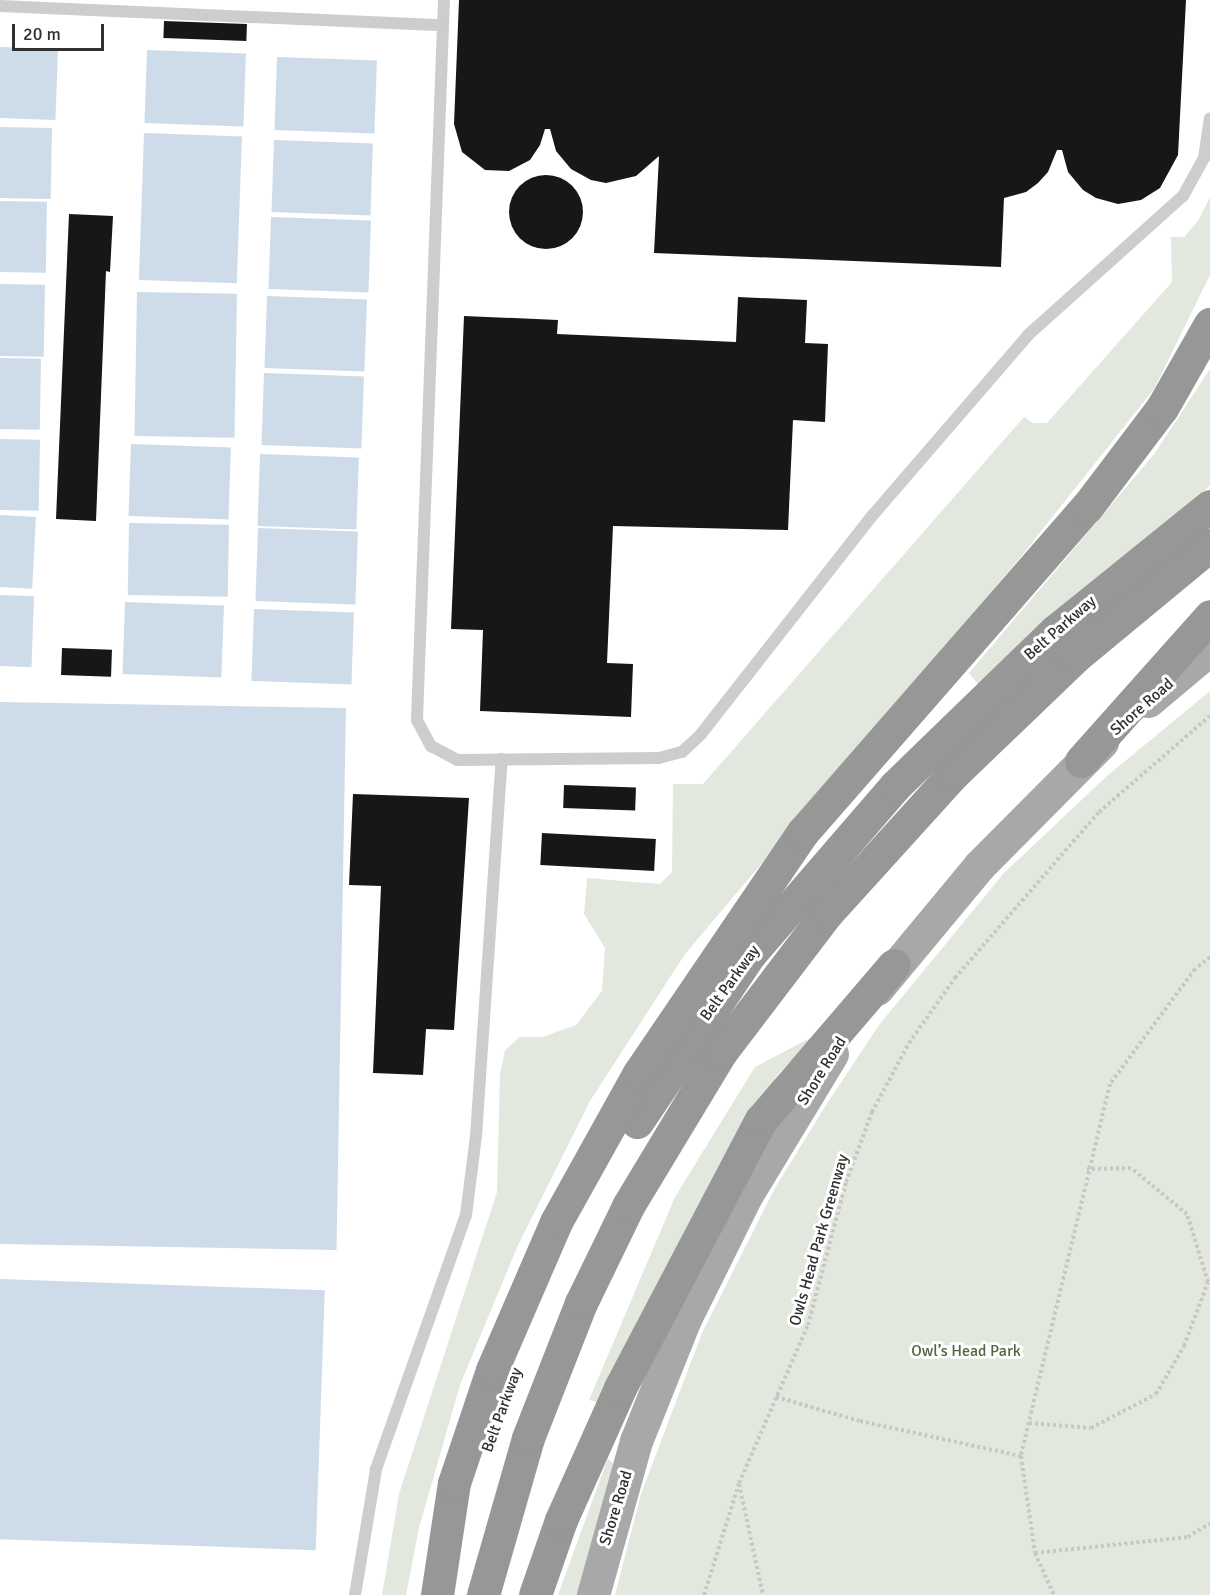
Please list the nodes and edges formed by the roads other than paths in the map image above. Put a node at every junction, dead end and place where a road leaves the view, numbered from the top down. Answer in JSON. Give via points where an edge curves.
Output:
{"nodes":[{"id":1,"x":444,"y":0,"type":"edge"},
{"id":2,"x":0,"y":6,"type":"edge"},
{"id":3,"x":443,"y":25,"type":"junction"},
{"id":4,"x":1210,"y":118,"type":"edge"},
{"id":5,"x":1210,"y":324,"type":"edge"},
{"id":6,"x":1210,"y":506,"type":"edge"},
{"id":7,"x":1210,"y":545,"type":"edge"},
{"id":8,"x":1210,"y":616,"type":"edge"},
{"id":9,"x":1210,"y":649,"type":"edge"},
{"id":10,"x":502,"y":759,"type":"junction"},
{"id":11,"x":1081,"y":761,"type":"junction"},
{"id":12,"x":894,"y":965,"type":"junction"},
{"id":13,"x":355,"y":1595,"type":"edge"},
{"id":14,"x":436,"y":1595,"type":"edge"},
{"id":15,"x":444,"y":1595,"type":"edge"},
{"id":16,"x":483,"y":1595,"type":"edge"},
{"id":17,"x":535,"y":1595,"type":"edge"},
{"id":18,"x":593,"y":1595,"type":"edge"}],
"edges":[{"from":1,"to":3,"type":"lane"},
{"from":2,"to":3,"type":"lane"},
{"from":3,"to":10,"type":"lane","via":[[417,720],[431,746],[457,760]]},
{"from":4,"to":10,"type":"lane","via":[[1204,158],[1183,196],[1028,335],[872,516],[701,734],[682,752],[659,758]]},
{"from":5,"to":14,"type":"highway","via":[[1167,400],[1080,516],[803,832],[639,1073],[556,1222],[492,1370],[454,1483]]},
{"from":6,"to":15,"type":"highway","name":"Belt Parkway","via":[[1096,596],[974,706],[785,909],[720,996],[635,1125],[554,1280],[492,1434]]},
{"from":7,"to":16,"type":"highway","name":"Belt Parkway","via":[[1076,656],[946,780],[827,913],[721,1052],[634,1196],[572,1324],[512,1484]]},
{"from":8,"to":11,"type":"highway"},
{"from":9,"to":11,"type":"main road","name":"Shore Road"},
{"from":10,"to":13,"type":"lane","via":[[476,1136],[466,1215],[376,1469]]},
{"from":11,"to":12,"type":"main road","name":"Shore Road","via":[[979,866]]},
{"from":12,"to":17,"type":"highway","via":[[761,1120],[620,1388],[561,1520]]},
{"from":12,"to":18,"type":"main road","name":"Shore Road","via":[[818,1074],[712,1260],[636,1441]]}]}
